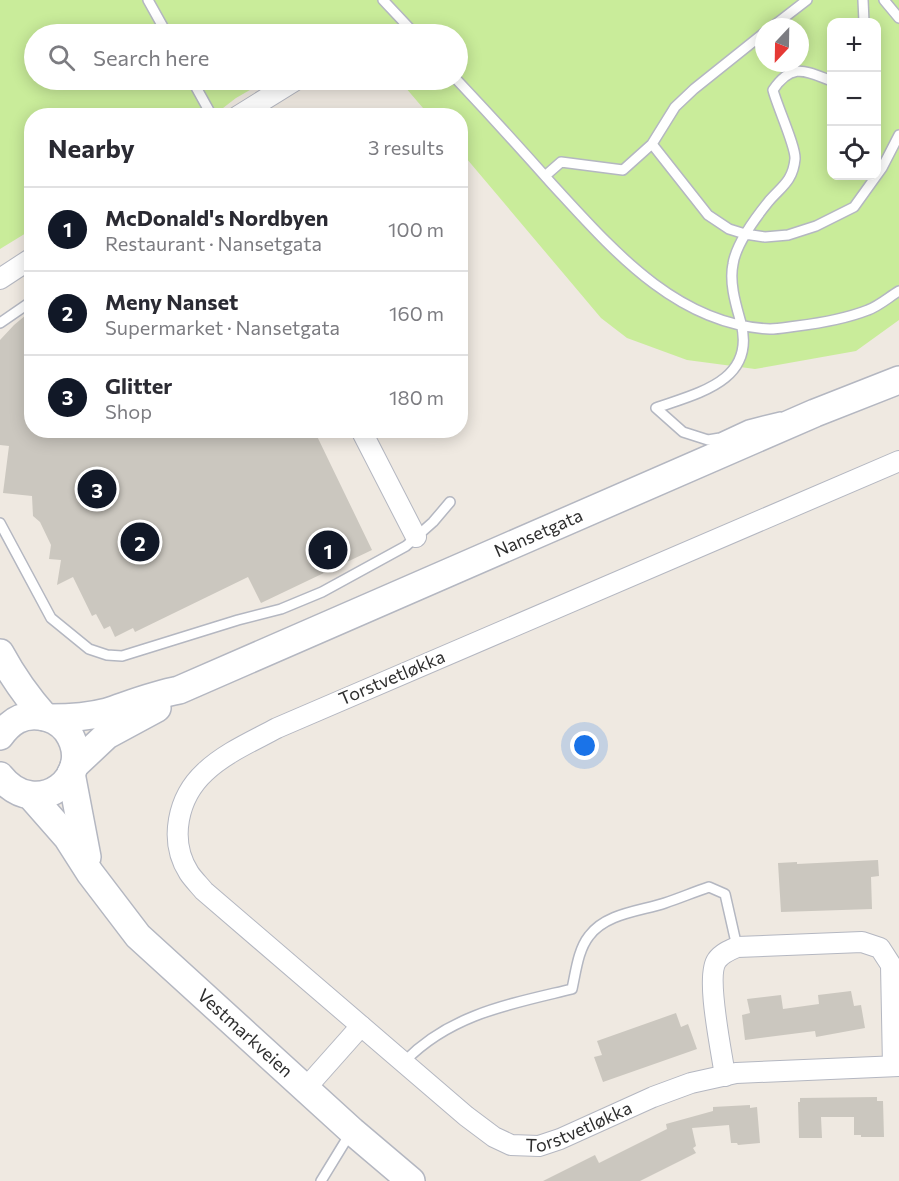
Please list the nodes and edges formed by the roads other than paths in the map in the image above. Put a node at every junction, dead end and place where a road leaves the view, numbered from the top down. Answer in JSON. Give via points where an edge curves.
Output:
{"nodes":[{"id":1,"x":148,"y":0,"type":"edge"},
{"id":2,"x":383,"y":0,"type":"edge"},
{"id":3,"x":807,"y":0,"type":"edge"},
{"id":4,"x":863,"y":0,"type":"edge"},
{"id":5,"x":884,"y":0,"type":"edge"},
{"id":6,"x":784,"y":18,"type":"edge"},
{"id":7,"x":864,"y":18,"type":"edge"},
{"id":8,"x":899,"y":18,"type":"edge"},
{"id":9,"x":161,"y":24,"type":"edge"},
{"id":10,"x":406,"y":24,"type":"edge"},
{"id":11,"x":755,"y":40,"type":"edge"},
{"id":12,"x":827,"y":80,"type":"edge"},
{"id":13,"x":198,"y":90,"type":"edge"},
{"id":14,"x":280,"y":90,"type":"edge"},
{"id":15,"x":466,"y":90,"type":"edge"},
{"id":16,"x":208,"y":108,"type":"edge"},
{"id":17,"x":251,"y":108,"type":"edge"},
{"id":18,"x":899,"y":135,"type":"edge"},
{"id":19,"x":652,"y":144,"type":"junction"},
{"id":20,"x":545,"y":176,"type":"junction"},
{"id":21,"x":745,"y":234,"type":"junction"},
{"id":22,"x":24,"y":263,"type":"edge"},
{"id":23,"x":0,"y":279,"type":"edge"},
{"id":24,"x":899,"y":291,"type":"edge"},
{"id":25,"x":24,"y":306,"type":"edge"},
{"id":26,"x":0,"y":323,"type":"edge"},
{"id":27,"x":741,"y":325,"type":"junction"},
{"id":28,"x":899,"y":380,"type":"edge"},
{"id":29,"x":815,"y":413,"type":"junction"},
{"id":30,"x":365,"y":438,"type":"edge"},
{"id":31,"x":899,"y":461,"type":"edge"},
{"id":32,"x":450,"y":502,"type":"dead end"},
{"id":33,"x":0,"y":523,"type":"edge"},
{"id":34,"x":416,"y":537,"type":"junction"},
{"id":35,"x":0,"y":653,"type":"edge"},
{"id":36,"x":179,"y":690,"type":"junction"},
{"id":37,"x":48,"y":717,"type":"junction"},
{"id":38,"x":2,"y":724,"type":"edge"},
{"id":39,"x":73,"y":770,"type":"junction"},
{"id":40,"x":12,"y":789,"type":"edge"},
{"id":41,"x":90,"y":873,"type":"junction"},
{"id":42,"x":737,"y":947,"type":"junction"},
{"id":43,"x":361,"y":1026,"type":"junction"},
{"id":44,"x":405,"y":1061,"type":"junction"},
{"id":45,"x":896,"y":1066,"type":"edge"},
{"id":46,"x":725,"y":1076,"type":"junction"},
{"id":47,"x":305,"y":1089,"type":"junction"},
{"id":48,"x":352,"y":1131,"type":"junction"},
{"id":49,"x":321,"y":1181,"type":"edge"},
{"id":50,"x":411,"y":1181,"type":"edge"}],
"edges":[{"from":1,"to":9,"type":"lane"},
{"from":2,"to":10,"type":"lane"},
{"from":3,"to":6,"type":"lane"},
{"from":4,"to":7,"type":"lane"},
{"from":5,"to":8,"type":"lane"},
{"from":11,"to":19,"type":"lane","via":[[675,107]]},
{"from":12,"to":21,"type":"lane","via":[[801,70],[782,77],[773,90],[795,158],[785,186]]},
{"from":13,"to":16,"type":"lane"},
{"from":14,"to":17,"type":"street"},
{"from":15,"to":20,"type":"lane"},
{"from":18,"to":21,"type":"lane","via":[[882,168],[854,207],[788,235]]},
{"from":19,"to":20,"type":"lane","via":[[623,170],[561,162]]},
{"from":19,"to":21,"type":"lane","via":[[708,215]]},
{"from":20,"to":27,"type":"lane","via":[[652,284],[714,318]]},
{"from":21,"to":27,"type":"lane","via":[[733,264],[735,306]]},
{"from":22,"to":23,"type":"street"},
{"from":24,"to":27,"type":"lane","via":[[869,310],[826,323],[771,329]]},
{"from":25,"to":26,"type":"lane"},
{"from":27,"to":29,"type":"lane","via":[[745,348],[729,376],[715,386],[656,408],[684,432],[708,440],[773,417]]},
{"from":28,"to":29,"type":"main road","name":"Nansetgata"},
{"from":29,"to":36,"type":"main road","name":"Nansetgata"},
{"from":30,"to":34,"type":"street"},
{"from":31,"to":43,"type":"street","name":"Torstvetløkka","via":[[277,728],[206,771],[192,786],[178,820],[180,851],[190,874],[204,891]]},
{"from":32,"to":34,"type":"lane"},
{"from":33,"to":34,"type":"lane","via":[[51,618],[88,649],[122,656],[281,609],[322,592]]},
{"from":35,"to":37,"type":"main road","name":"Vestmarkveien","via":[[29,700]]},
{"from":36,"to":37,"type":"main road","name":"Nansetgata","via":[[96,714]]},
{"from":36,"to":39,"type":"main road","name":"Nansetgata","via":[[160,706],[107,735]]},
{"from":37,"to":38,"type":"main road","name":"Nansetgata","via":[[23,716]]},
{"from":37,"to":39,"type":"main road","name":"Vestmarkveien","via":[[71,738],[75,750]]},
{"from":39,"to":40,"type":"main road","name":"Nansetgata","via":[[65,783],[44,795]]},
{"from":39,"to":41,"type":"main road","name":"Vestmarkveien"},
{"from":40,"to":41,"type":"main road","name":"Vestmarkveien","via":[[67,837]]},
{"from":41,"to":47,"type":"main road","name":"Vestmarkveien","via":[[138,936]]},
{"from":42,"to":44,"type":"lane","via":[[725,894],[720,890],[709,887],[623,915],[596,928],[588,937],[572,988],[459,1021],[422,1044]]},
{"from":42,"to":45,"type":"street","name":"Torstvetløkka","via":[[862,942],[880,948],[891,965]]},
{"from":42,"to":46,"type":"street","via":[[716,960],[712,972]]},
{"from":43,"to":44,"type":"street","name":"Torstvetløkka"},
{"from":43,"to":47,"type":"street"},
{"from":44,"to":46,"type":"street","name":"Torstvetløkka","via":[[494,1137],[524,1146],[560,1139],[653,1097]]},
{"from":45,"to":46,"type":"street","name":"Torstvetløkka"},
{"from":47,"to":48,"type":"main road","name":"Vestmarkveien"},
{"from":48,"to":49,"type":"lane"},
{"from":48,"to":50,"type":"main road","name":"Vestmarkveien"}]}
